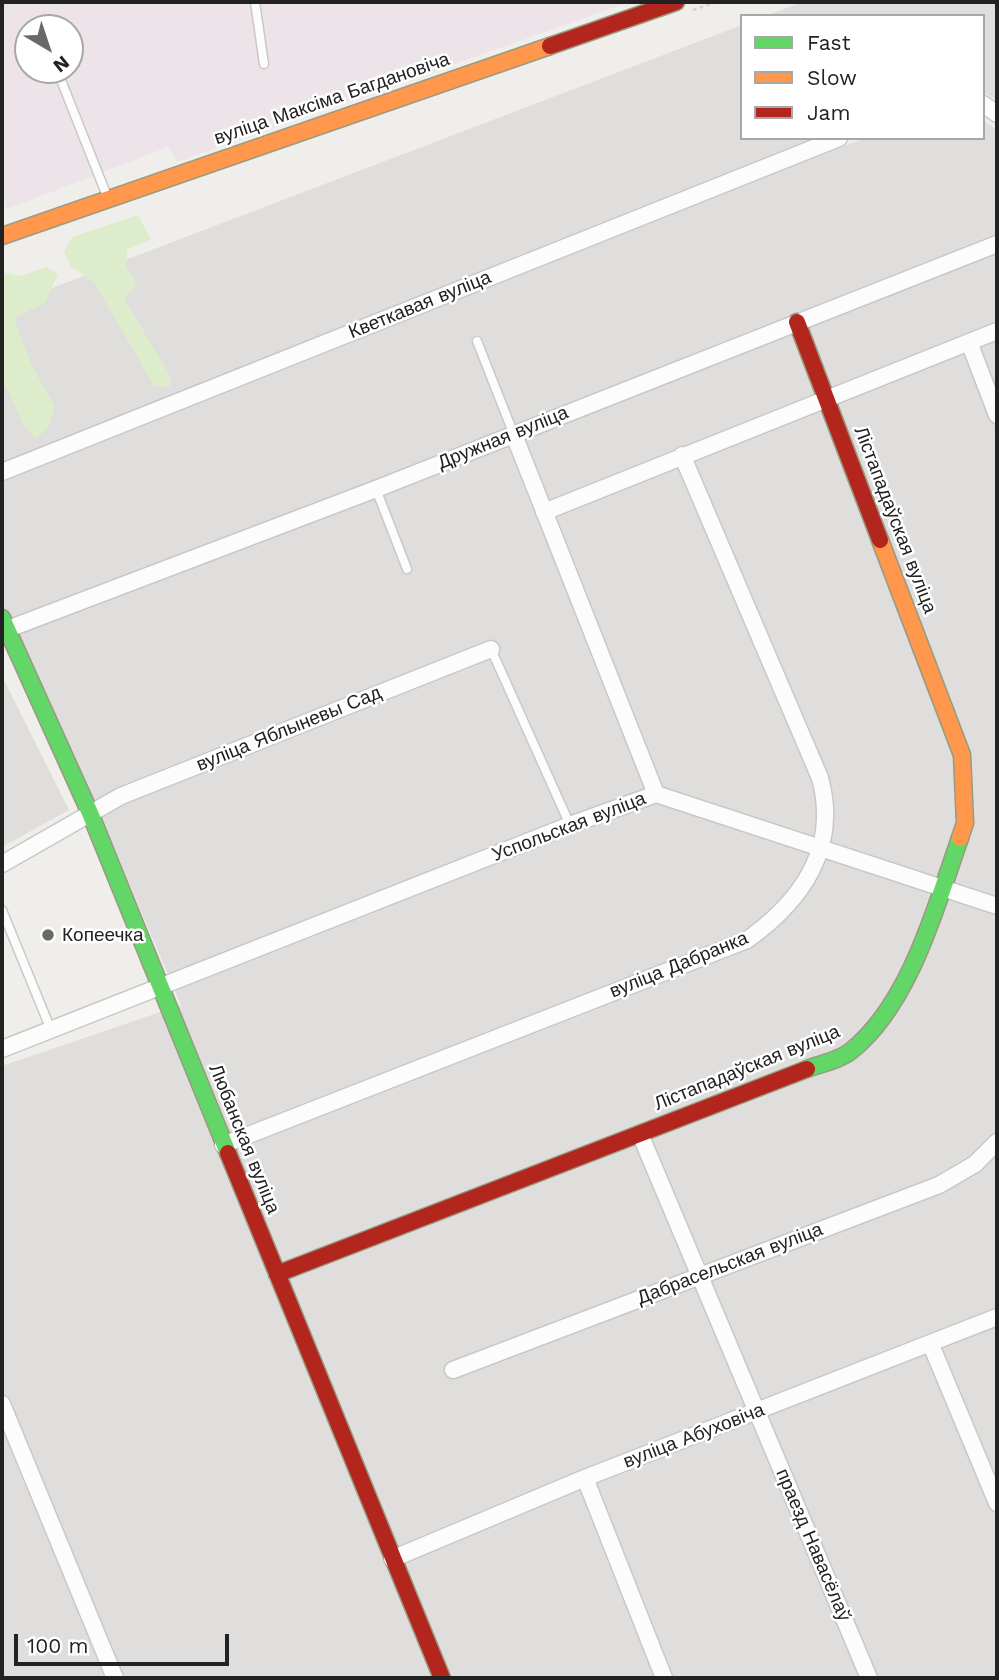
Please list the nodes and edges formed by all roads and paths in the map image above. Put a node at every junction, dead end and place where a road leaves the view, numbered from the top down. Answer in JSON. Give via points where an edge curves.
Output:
{"nodes":[{"id":1,"x":255,"y":2,"type":"edge"},
{"id":2,"x":676,"y":2,"type":"edge"},
{"id":3,"x":264,"y":64,"type":"dead end"},
{"id":4,"x":63,"y":84,"type":"edge"},
{"id":5,"x":834,"y":140,"type":"edge"},
{"id":6,"x":108,"y":199,"type":"junction"},
{"id":7,"x":2,"y":236,"type":"edge"},
{"id":8,"x":997,"y":244,"type":"edge"},
{"id":9,"x":797,"y":322,"type":"junction"},
{"id":10,"x":997,"y":331,"type":"edge"},
{"id":11,"x":477,"y":341,"type":"dead end"},
{"id":12,"x":969,"y":342,"type":"junction"},
{"id":13,"x":826,"y":397,"type":"junction"},
{"id":14,"x":997,"y":415,"type":"edge"},
{"id":15,"x":514,"y":435,"type":"junction"},
{"id":16,"x":682,"y":454,"type":"junction"},
{"id":17,"x":2,"y":472,"type":"edge"},
{"id":18,"x":376,"y":489,"type":"junction"},
{"id":19,"x":544,"y":512,"type":"junction"},
{"id":20,"x":407,"y":569,"type":"dead end"},
{"id":21,"x":5,"y":624,"type":"edge"},
{"id":22,"x":491,"y":649,"type":"joint"},
{"id":23,"x":656,"y":794,"type":"junction"},
{"id":24,"x":90,"y":813,"type":"junction"},
{"id":25,"x":570,"y":825,"type":"junction"},
{"id":26,"x":822,"y":849,"type":"junction"},
{"id":27,"x":2,"y":864,"type":"edge"},
{"id":28,"x":942,"y":888,"type":"junction"},
{"id":29,"x":997,"y":906,"type":"edge"},
{"id":30,"x":2,"y":910,"type":"edge"},
{"id":31,"x":160,"y":987,"type":"junction"},
{"id":32,"x":51,"y":1030,"type":"junction"},
{"id":33,"x":2,"y":1049,"type":"edge"},
{"id":34,"x":640,"y":1134,"type":"junction"},
{"id":35,"x":997,"y":1142,"type":"edge"},
{"id":36,"x":223,"y":1145,"type":"junction"},
{"id":37,"x":277,"y":1274,"type":"junction"},
{"id":38,"x":698,"y":1276,"type":"junction"},
{"id":39,"x":997,"y":1317,"type":"edge"},
{"id":40,"x":931,"y":1345,"type":"junction"},
{"id":41,"x":453,"y":1370,"type":"dead end"},
{"id":42,"x":2,"y":1405,"type":"edge"},
{"id":43,"x":757,"y":1411,"type":"junction"},
{"id":44,"x":585,"y":1478,"type":"junction"},
{"id":45,"x":997,"y":1503,"type":"edge"},
{"id":46,"x":392,"y":1559,"type":"junction"},
{"id":47,"x":115,"y":1678,"type":"edge"},
{"id":48,"x":442,"y":1678,"type":"edge"},
{"id":49,"x":664,"y":1678,"type":"edge"},
{"id":50,"x":869,"y":1678,"type":"edge"}],
"edges":[{"from":1,"to":3,"type":"lane"},
{"from":2,"to":6,"type":"street","name":"вуліца Максіма Багдановіча"},
{"from":4,"to":6,"type":"lane"},
{"from":5,"to":17,"type":"street","name":"Кветкавая вуліца"},
{"from":6,"to":7,"type":"street","name":"вуліца Максіма Багдановіча"},
{"from":8,"to":9,"type":"street","name":"Дружная вуліца"},
{"from":9,"to":13,"type":"street","name":"Лістападаўская вуліца"},
{"from":9,"to":15,"type":"street","name":"Дружная вуліца"},
{"from":10,"to":12,"type":"street"},
{"from":11,"to":15,"type":"lane"},
{"from":12,"to":13,"type":"street"},
{"from":12,"to":14,"type":"street"},
{"from":13,"to":16,"type":"street"},
{"from":13,"to":28,"type":"street","name":"Лістападаўская вуліца","via":[[962,755],[965,822]]},
{"from":15,"to":18,"type":"street","name":"Дружная вуліца"},
{"from":15,"to":19,"type":"street","name":"Успольская вуліца"},
{"from":16,"to":19,"type":"street"},
{"from":16,"to":26,"type":"street","name":"вуліца Дабранка","via":[[820,778],[827,817]]},
{"from":18,"to":20,"type":"lane"},
{"from":18,"to":21,"type":"street","name":"Дружная вуліца"},
{"from":19,"to":23,"type":"street","name":"Успольская вуліца"},
{"from":21,"to":24,"type":"street","name":"Любанская вуліца"},
{"from":22,"to":24,"type":"street","name":"вуліца Яблыневы Сад","via":[[121,796]]},
{"from":22,"to":25,"type":"lane"},
{"from":23,"to":25,"type":"street","name":"Успольская вуліца"},
{"from":23,"to":26,"type":"street"},
{"from":24,"to":27,"type":"street","name":"вуліца Яблыневы Сад"},
{"from":24,"to":31,"type":"street","name":"Любанская вуліца"},
{"from":25,"to":31,"type":"street","name":"Успольская вуліца"},
{"from":26,"to":28,"type":"street"},
{"from":26,"to":36,"type":"street","name":"вуліца Дабранка","via":[[786,908],[747,940]]},
{"from":28,"to":29,"type":"street"},
{"from":28,"to":34,"type":"street","name":"Лістападаўская вуліца","via":[[910,971],[878,1022],[850,1052]]},
{"from":30,"to":32,"type":"lane"},
{"from":31,"to":32,"type":"street","name":"Успольская вуліца"},
{"from":31,"to":36,"type":"street","name":"Любанская вуліца"},
{"from":32,"to":33,"type":"street","name":"Успольская вуліца"},
{"from":34,"to":37,"type":"street","name":"Лістападаўская вуліца"},
{"from":34,"to":38,"type":"street","name":"праезд Навасёлаў"},
{"from":35,"to":38,"type":"street","name":"Дабрасельская вуліца","via":[[975,1164],[939,1185]]},
{"from":36,"to":37,"type":"street","name":"Любанская вуліца"},
{"from":37,"to":46,"type":"street","name":"Любанская вуліца"},
{"from":38,"to":41,"type":"street","name":"Дабрасельская вуліца"},
{"from":38,"to":43,"type":"street","name":"праезд Навасёлаў"},
{"from":39,"to":40,"type":"street","name":"вуліца Абуховіча"},
{"from":40,"to":43,"type":"street","name":"вуліца Абуховіча"},
{"from":40,"to":45,"type":"street"},
{"from":42,"to":47,"type":"street"},
{"from":43,"to":44,"type":"street","name":"вуліца Абуховіча"},
{"from":43,"to":50,"type":"street","name":"праезд Навасёлаў"},
{"from":44,"to":46,"type":"street","name":"вуліца Абуховіча"},
{"from":44,"to":49,"type":"street"},
{"from":46,"to":48,"type":"street","name":"Любанская вуліца"}]}
